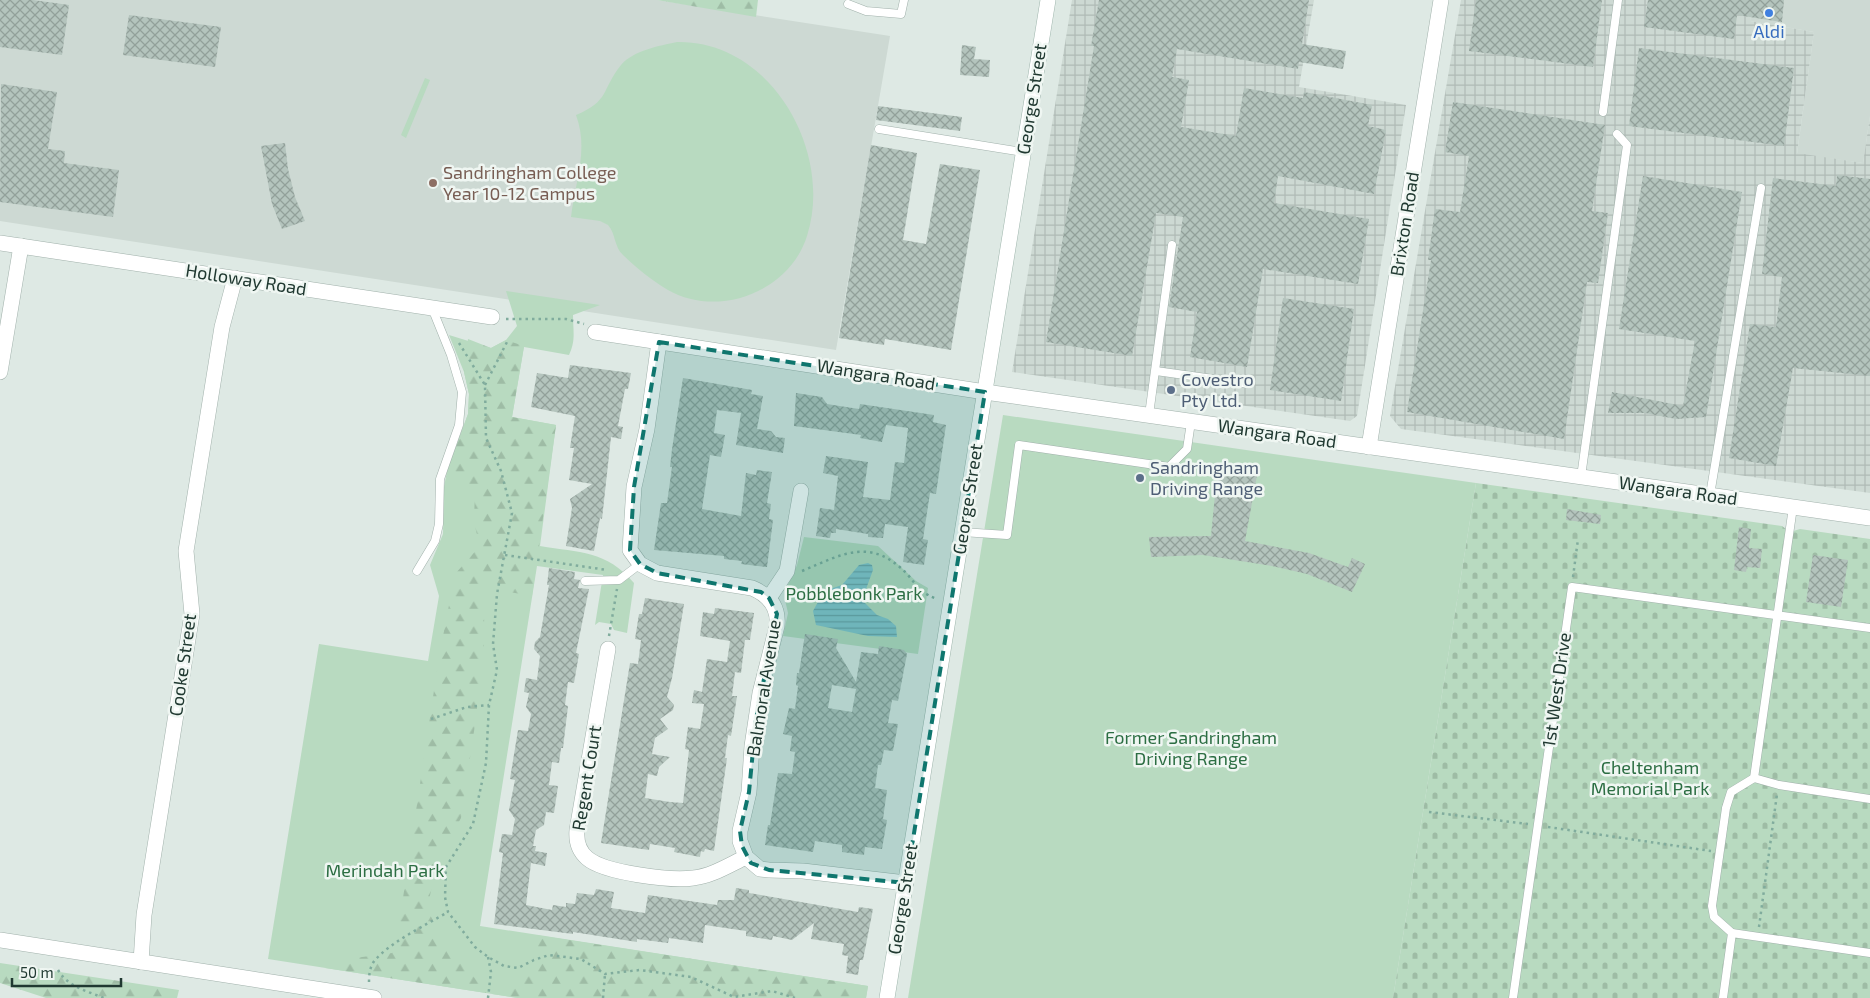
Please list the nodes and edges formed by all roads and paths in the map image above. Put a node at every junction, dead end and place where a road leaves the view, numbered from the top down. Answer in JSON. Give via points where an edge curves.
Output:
{"nodes":[{"id":1,"x":904,"y":0,"type":"edge"},
{"id":2,"x":1048,"y":0,"type":"edge"},
{"id":3,"x":1441,"y":0,"type":"edge"},
{"id":4,"x":1618,"y":0,"type":"edge"},
{"id":5,"x":848,"y":4,"type":"dead end"},
{"id":6,"x":1603,"y":112,"type":"dead end"},
{"id":7,"x":879,"y":129,"type":"dead end"},
{"id":8,"x":1617,"y":134,"type":"dead end"},
{"id":9,"x":1023,"y":152,"type":"junction"},
{"id":10,"x":1761,"y":188,"type":"dead end"},
{"id":11,"x":0,"y":243,"type":"edge"},
{"id":12,"x":1172,"y":245,"type":"dead end"},
{"id":13,"x":21,"y":246,"type":"junction"},
{"id":14,"x":230,"y":278,"type":"junction"},
{"id":15,"x":432,"y":308,"type":"junction"},
{"id":16,"x":492,"y":317,"type":"joint"},
{"id":17,"x":595,"y":332,"type":"joint"},
{"id":18,"x":458,"y":341,"type":"dead end"},
{"id":19,"x":507,"y":342,"type":"dead end"},
{"id":20,"x":659,"y":342,"type":"junction"},
{"id":21,"x":1156,"y":371,"type":"junction"},
{"id":22,"x":0,"y":372,"type":"edge"},
{"id":23,"x":1249,"y":384,"type":"dead end"},
{"id":24,"x":485,"y":385,"type":"junction"},
{"id":25,"x":985,"y":392,"type":"junction"},
{"id":26,"x":1148,"y":415,"type":"junction"},
{"id":27,"x":1191,"y":422,"type":"junction"},
{"id":28,"x":1369,"y":447,"type":"junction"},
{"id":29,"x":1581,"y":476,"type":"junction"},
{"id":30,"x":801,"y":491,"type":"dead end"},
{"id":31,"x":1710,"y":496,"type":"junction"},
{"id":32,"x":1793,"y":507,"type":"junction"},
{"id":33,"x":1870,"y":518,"type":"edge"},
{"id":34,"x":962,"y":532,"type":"junction"},
{"id":35,"x":1578,"y":539,"type":"dead end"},
{"id":36,"x":505,"y":555,"type":"junction"},
{"id":37,"x":640,"y":564,"type":"junction"},
{"id":38,"x":416,"y":571,"type":"dead end"},
{"id":39,"x":787,"y":571,"type":"junction"},
{"id":40,"x":619,"y":580,"type":"junction"},
{"id":41,"x":585,"y":581,"type":"dead end"},
{"id":42,"x":1572,"y":587,"type":"junction"},
{"id":43,"x":769,"y":598,"type":"junction"},
{"id":44,"x":951,"y":602,"type":"junction"},
{"id":45,"x":1777,"y":614,"type":"junction"},
{"id":46,"x":1870,"y":628,"type":"edge"},
{"id":47,"x":608,"y":649,"type":"joint"},
{"id":48,"x":489,"y":705,"type":"junction"},
{"id":49,"x":431,"y":719,"type":"dead end"},
{"id":50,"x":1754,"y":778,"type":"junction"},
{"id":51,"x":1779,"y":785,"type":"junction"},
{"id":52,"x":1870,"y":799,"type":"edge"},
{"id":53,"x":1429,"y":812,"type":"dead end"},
{"id":54,"x":1537,"y":825,"type":"junction"},
{"id":55,"x":1720,"y":852,"type":"junction"},
{"id":56,"x":746,"y":857,"type":"junction"},
{"id":57,"x":906,"y":883,"type":"junction"},
{"id":58,"x":448,"y":912,"type":"junction"},
{"id":59,"x":1732,"y":933,"type":"junction"},
{"id":60,"x":1757,"y":937,"type":"junction"},
{"id":61,"x":0,"y":940,"type":"edge"},
{"id":62,"x":1870,"y":953,"type":"edge"},
{"id":63,"x":488,"y":957,"type":"junction"},
{"id":64,"x":137,"y":961,"type":"junction"},
{"id":65,"x":58,"y":970,"type":"dead end"},
{"id":66,"x":606,"y":974,"type":"junction"},
{"id":67,"x":735,"y":997,"type":"edge"},
{"id":68,"x":104,"y":998,"type":"edge"},
{"id":69,"x":371,"y":998,"type":"edge"},
{"id":70,"x":488,"y":998,"type":"edge"},
{"id":71,"x":603,"y":998,"type":"edge"},
{"id":72,"x":795,"y":998,"type":"edge"},
{"id":73,"x":887,"y":998,"type":"edge"},
{"id":74,"x":1513,"y":998,"type":"edge"},
{"id":75,"x":1723,"y":998,"type":"edge"}],
"edges":[{"from":1,"to":5,"type":"lane","via":[[901,14],[866,11]]},
{"from":2,"to":9,"type":"street","name":"George Street"},
{"from":3,"to":28,"type":"street","name":"Brixton Road"},
{"from":4,"to":6,"type":"lane"},
{"from":7,"to":9,"type":"lane"},
{"from":8,"to":29,"type":"lane","via":[[1626,145]]},
{"from":9,"to":25,"type":"street","name":"George Street"},
{"from":10,"to":31,"type":"lane"},
{"from":11,"to":13,"type":"street","name":"Holloway Road"},
{"from":12,"to":21,"type":"lane","via":[[1159,326]]},
{"from":13,"to":14,"type":"street","name":"Holloway Road"},
{"from":13,"to":22,"type":"street"},
{"from":14,"to":15,"type":"street","name":"Holloway Road"},
{"from":14,"to":64,"type":"street","name":"Cooke Street","via":[[186,551],[192,614],[144,915],[136,941]]},
{"from":15,"to":16,"type":"street","name":"Holloway Road"},
{"from":15,"to":38,"type":"lane","via":[[462,392],[460,425],[440,479],[439,524],[435,541]]},
{"from":16,"to":17,"type":"path","via":[[581,322]]},
{"from":17,"to":20,"type":"street","name":"Wangara Road"},
{"from":18,"to":24,"type":"path"},
{"from":19,"to":24,"type":"path"},
{"from":20,"to":25,"type":"street","name":"Wangara Road"},
{"from":20,"to":37,"type":"street","via":[[634,487],[630,531],[630,550]]},
{"from":21,"to":23,"type":"lane"},
{"from":21,"to":26,"type":"lane"},
{"from":24,"to":36,"type":"path","via":[[486,438],[512,507]]},
{"from":25,"to":26,"type":"street","name":"Wangara Road"},
{"from":25,"to":34,"type":"street","name":"George Street"},
{"from":26,"to":27,"type":"street","name":"Wangara Road"},
{"from":27,"to":28,"type":"street","name":"Wangara Road"},
{"from":27,"to":34,"type":"lane","via":[[1187,449],[1169,467],[1020,445],[1008,535]]},
{"from":28,"to":29,"type":"street","name":"Wangara Road"},
{"from":29,"to":31,"type":"street","name":"Wangara Road"},
{"from":30,"to":39,"type":"street"},
{"from":31,"to":32,"type":"street","name":"Wangara Road"},
{"from":32,"to":33,"type":"street","name":"Wangara Road"},
{"from":32,"to":45,"type":"lane"},
{"from":34,"to":44,"type":"street","name":"George Street"},
{"from":35,"to":42,"type":"path"},
{"from":36,"to":40,"type":"path","via":[[604,568]]},
{"from":36,"to":48,"type":"path","via":[[492,644],[498,670]]},
{"from":37,"to":40,"type":"lane"},
{"from":37,"to":43,"type":"street","name":"Balmoral Avenue","via":[[657,573],[752,588]]},
{"from":39,"to":43,"type":"street"},
{"from":39,"to":44,"type":"path","via":[[801,571],[852,551],[875,553],[894,562],[917,589]]},
{"from":40,"to":41,"type":"lane"},
{"from":40,"to":47,"type":"path","via":[[612,608]]},
{"from":42,"to":45,"type":"lane"},
{"from":42,"to":54,"type":"lane","name":"1st West Drive"},
{"from":43,"to":56,"type":"street","name":"Balmoral Avenue","via":[[777,614],[777,626],[760,693],[749,792],[740,831]]},
{"from":44,"to":57,"type":"street","name":"George Street"},
{"from":45,"to":46,"type":"lane"},
{"from":45,"to":50,"type":"lane"},
{"from":47,"to":56,"type":"street","name":"Regent Court","via":[[576,830],[582,852],[588,859],[607,868],[682,879],[703,876]]},
{"from":48,"to":49,"type":"path","via":[[467,707]]},
{"from":48,"to":58,"type":"path","via":[[488,742],[478,808],[466,838],[450,856],[446,867]]},
{"from":50,"to":51,"type":"lane"},
{"from":50,"to":55,"type":"lane","via":[[1730,792]]},
{"from":51,"to":52,"type":"lane"},
{"from":51,"to":60,"type":"path"},
{"from":53,"to":54,"type":"path"},
{"from":54,"to":55,"type":"path"},
{"from":54,"to":74,"type":"lane","name":"1st West Drive"},
{"from":55,"to":59,"type":"lane","via":[[1712,906],[1714,917]]},
{"from":56,"to":57,"type":"street","via":[[768,870]]},
{"from":57,"to":73,"type":"street","name":"George Street"},
{"from":58,"to":63,"type":"path","via":[[464,934]]},
{"from":58,"to":69,"type":"path","via":[[397,942],[375,960],[370,970]]},
{"from":59,"to":60,"type":"lane"},
{"from":59,"to":75,"type":"lane"},
{"from":60,"to":62,"type":"lane"},
{"from":61,"to":64,"type":"street"},
{"from":63,"to":66,"type":"path","via":[[504,966],[518,968],[549,956],[581,959]]},
{"from":63,"to":70,"type":"path","via":[[491,972]]},
{"from":64,"to":69,"type":"street"},
{"from":65,"to":68,"type":"path","via":[[75,987]]},
{"from":66,"to":67,"type":"path","via":[[640,970],[691,977]]},
{"from":66,"to":71,"type":"path"},
{"from":67,"to":72,"type":"path","via":[[772,992]]}]}
